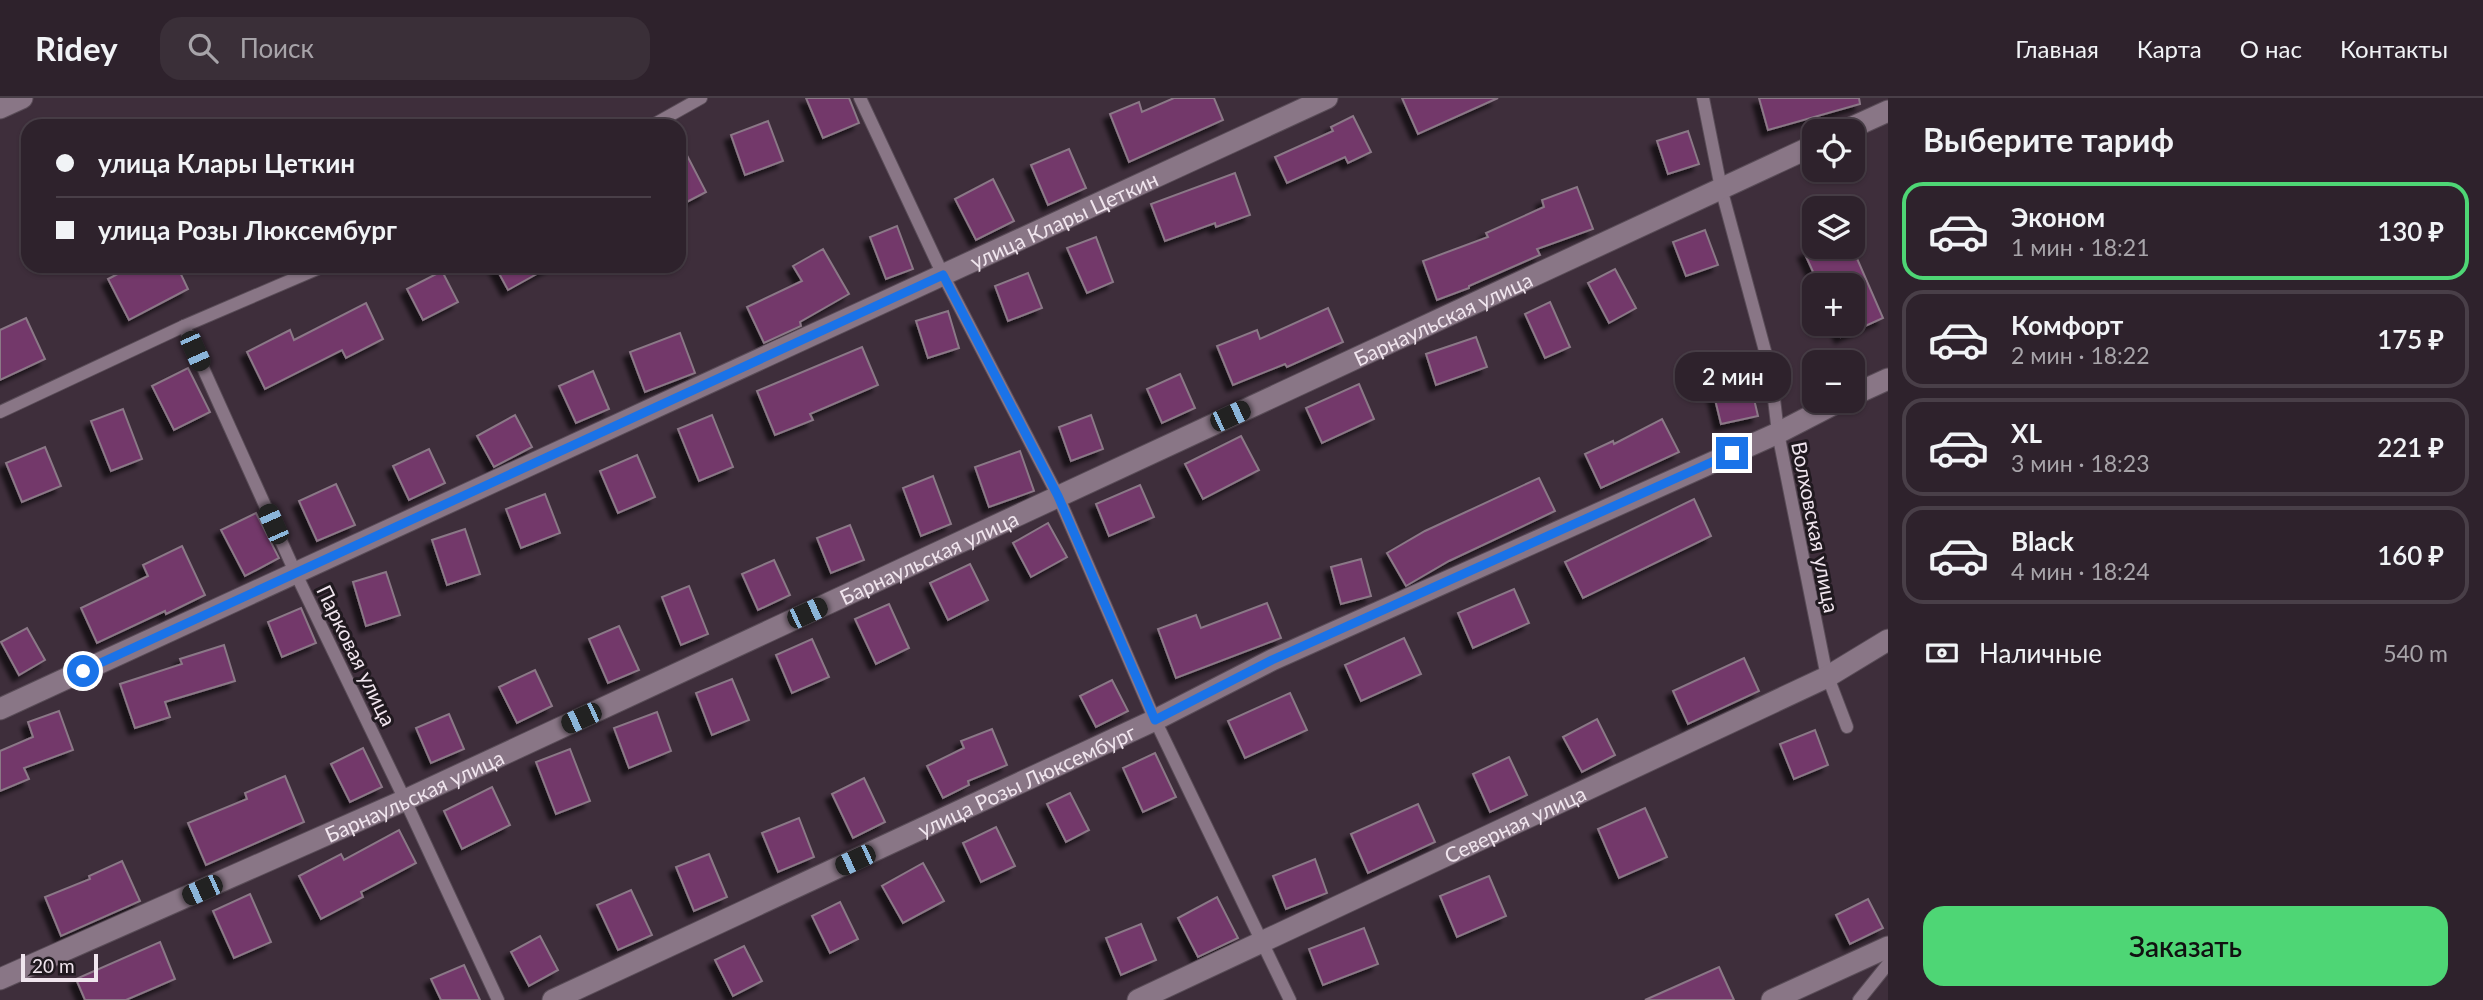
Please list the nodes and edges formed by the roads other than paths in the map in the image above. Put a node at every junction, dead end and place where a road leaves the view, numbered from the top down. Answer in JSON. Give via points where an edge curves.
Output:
{"nodes":[{"id":1,"x":22,"y":98,"type":"edge"},
{"id":2,"x":701,"y":98,"type":"edge"},
{"id":3,"x":860,"y":98,"type":"edge"},
{"id":4,"x":1327,"y":98,"type":"edge"},
{"id":5,"x":1703,"y":98,"type":"edge"},
{"id":6,"x":0,"y":108,"type":"edge"},
{"id":7,"x":1888,"y":111,"type":"edge"},
{"id":8,"x":664,"y":119,"type":"edge"},
{"id":9,"x":1865,"y":121,"type":"edge"},
{"id":10,"x":1802,"y":151,"type":"edge"},
{"id":11,"x":1721,"y":188,"type":"junction"},
{"id":12,"x":308,"y":273,"type":"edge"},
{"id":13,"x":943,"y":275,"type":"junction"},
{"id":14,"x":184,"y":326,"type":"junction"},
{"id":15,"x":1888,"y":379,"type":"edge"},
{"id":16,"x":1865,"y":390,"type":"edge"},
{"id":17,"x":0,"y":412,"type":"edge"},
{"id":18,"x":1817,"y":413,"type":"edge"},
{"id":19,"x":1778,"y":433,"type":"junction"},
{"id":20,"x":1058,"y":496,"type":"junction"},
{"id":21,"x":296,"y":574,"type":"junction"},
{"id":22,"x":1888,"y":640,"type":"edge"},
{"id":23,"x":1826,"y":674,"type":"junction"},
{"id":24,"x":0,"y":709,"type":"edge"},
{"id":25,"x":1155,"y":720,"type":"junction"},
{"id":26,"x":1847,"y":727,"type":"dead end"},
{"id":27,"x":405,"y":800,"type":"junction"},
{"id":28,"x":1263,"y":942,"type":"junction"},
{"id":29,"x":1888,"y":947,"type":"edge"},
{"id":30,"x":1888,"y":964,"type":"edge"},
{"id":31,"x":0,"y":979,"type":"edge"},
{"id":32,"x":498,"y":1000,"type":"edge"},
{"id":33,"x":554,"y":1000,"type":"edge"},
{"id":34,"x":1138,"y":1000,"type":"edge"},
{"id":35,"x":1290,"y":1000,"type":"edge"},
{"id":36,"x":1772,"y":1000,"type":"edge"},
{"id":37,"x":1859,"y":1000,"type":"edge"}],
"edges":[{"from":1,"to":6,"type":"street"},
{"from":2,"to":8,"type":"lane"},
{"from":3,"to":13,"type":"lane"},
{"from":4,"to":13,"type":"street","name":"улица Клары Цеткин"},
{"from":5,"to":11,"type":"lane","name":"Волховская улица"},
{"from":7,"to":9,"type":"street"},
{"from":10,"to":11,"type":"street","name":"Барнаульская улица"},
{"from":11,"to":19,"type":"lane","name":"Волховская улица","via":[[1771,373]]},
{"from":11,"to":20,"type":"street","name":"Барнаульская улица"},
{"from":12,"to":14,"type":"lane"},
{"from":13,"to":20,"type":"lane"},
{"from":13,"to":21,"type":"street","name":"улица Клары Цеткин"},
{"from":14,"to":17,"type":"lane"},
{"from":14,"to":21,"type":"lane","name":"Парковая улица"},
{"from":15,"to":16,"type":"street"},
{"from":18,"to":19,"type":"street","name":"улица Розы Люксембург"},
{"from":19,"to":23,"type":"lane","name":"Волховская улица"},
{"from":19,"to":25,"type":"street","name":"улица Розы Люксембург","via":[[1272,660]]},
{"from":20,"to":25,"type":"lane"},
{"from":20,"to":27,"type":"street","name":"Барнаульская улица"},
{"from":21,"to":24,"type":"street","name":"улица Клары Цеткин"},
{"from":21,"to":27,"type":"lane","name":"Парковая улица"},
{"from":22,"to":23,"type":"street","name":"Северная улица"},
{"from":23,"to":26,"type":"lane","name":"Волховская улица"},
{"from":23,"to":28,"type":"street","name":"Северная улица"},
{"from":25,"to":28,"type":"lane"},
{"from":25,"to":33,"type":"street","name":"улица Розы Люксембург"},
{"from":27,"to":31,"type":"street","name":"Барнаульская улица"},
{"from":27,"to":32,"type":"lane","name":"Парковая улица"},
{"from":28,"to":34,"type":"street","name":"Северная улица"},
{"from":28,"to":35,"type":"lane"},
{"from":29,"to":36,"type":"street"},
{"from":30,"to":37,"type":"lane"}]}
